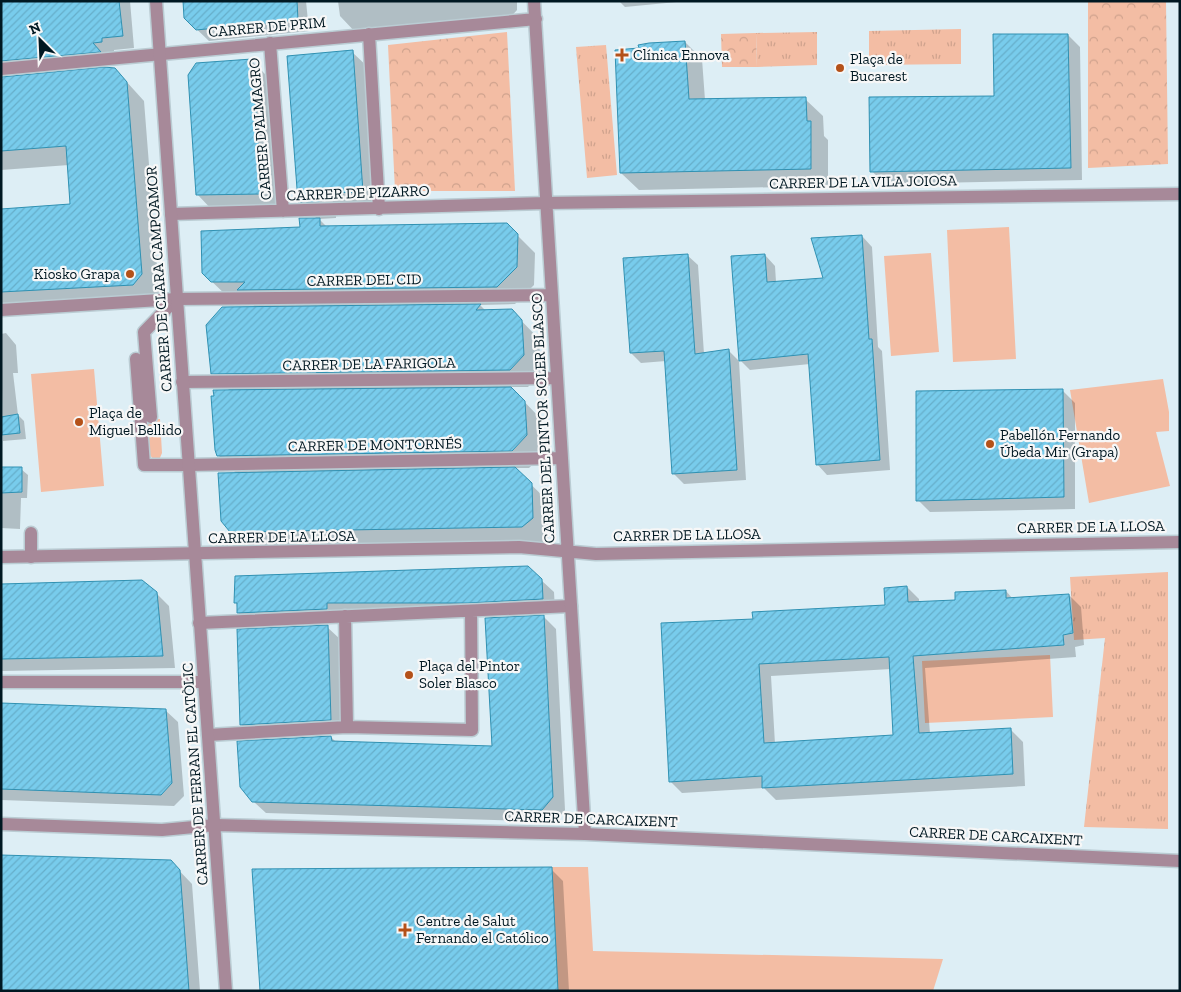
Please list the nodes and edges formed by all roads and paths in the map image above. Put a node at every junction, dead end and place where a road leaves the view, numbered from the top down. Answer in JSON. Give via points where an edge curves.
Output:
{"nodes":[{"id":1,"x":156,"y":1,"type":"edge"},
{"id":2,"x":534,"y":1,"type":"edge"},
{"id":3,"x":536,"y":19,"type":"junction"},
{"id":4,"x":369,"y":34,"type":"junction"},
{"id":5,"x":270,"y":43,"type":"junction"},
{"id":6,"x":160,"y":53,"type":"junction"},
{"id":7,"x":1,"y":69,"type":"edge"},
{"id":8,"x":1180,"y":194,"type":"edge"},
{"id":9,"x":546,"y":203,"type":"junction"},
{"id":10,"x":379,"y":209,"type":"junction"},
{"id":11,"x":283,"y":212,"type":"junction"},
{"id":12,"x":171,"y":214,"type":"junction"},
{"id":13,"x":552,"y":294,"type":"junction"},
{"id":14,"x":176,"y":299,"type":"junction"},
{"id":15,"x":1,"y":310,"type":"edge"},
{"id":16,"x":136,"y":359,"type":"dead end"},
{"id":17,"x":557,"y":378,"type":"junction"},
{"id":18,"x":182,"y":382,"type":"junction"},
{"id":19,"x":151,"y":417,"type":"dead end"},
{"id":20,"x":562,"y":458,"type":"junction"},
{"id":21,"x":188,"y":465,"type":"junction"},
{"id":22,"x":31,"y":533,"type":"dead end"},
{"id":23,"x":1180,"y":542,"type":"edge"},
{"id":24,"x":568,"y":550,"type":"junction"},
{"id":25,"x":194,"y":555,"type":"junction"},
{"id":26,"x":1,"y":557,"type":"edge"},
{"id":27,"x":31,"y":557,"type":"junction"},
{"id":28,"x":571,"y":606,"type":"junction"},
{"id":29,"x":471,"y":611,"type":"junction"},
{"id":30,"x":345,"y":616,"type":"junction"},
{"id":31,"x":200,"y":623,"type":"junction"},
{"id":32,"x":1,"y":682,"type":"edge"},
{"id":33,"x":204,"y":682,"type":"junction"},
{"id":34,"x":347,"y":727,"type":"junction"},
{"id":35,"x":208,"y":735,"type":"junction"},
{"id":36,"x":1,"y":824,"type":"edge"},
{"id":37,"x":215,"y":825,"type":"junction"},
{"id":38,"x":585,"y":834,"type":"junction"},
{"id":39,"x":1180,"y":861,"type":"edge"},
{"id":40,"x":226,"y":991,"type":"edge"}],
"edges":[{"from":1,"to":6,"type":"street","name":"CARRER DE CLARA CAMPOAMOR"},
{"from":2,"to":3,"type":"street","name":"CARRER DEL PINTOR SOLER BLASCO"},
{"from":3,"to":4,"type":"street","name":"CARRER DE PRIM"},
{"from":3,"to":9,"type":"street","name":"CARRER DEL PINTOR SOLER BLASCO"},
{"from":4,"to":5,"type":"street","name":"CARRER DE PRIM"},
{"from":4,"to":10,"type":"street"},
{"from":5,"to":6,"type":"street","name":"CARRER DE PRIM"},
{"from":5,"to":11,"type":"street","name":"CARRER D'ALMAGRO"},
{"from":6,"to":7,"type":"street","name":"CARRER DE PRIM"},
{"from":6,"to":12,"type":"street","name":"CARRER DE CLARA CAMPOAMOR"},
{"from":8,"to":9,"type":"street","name":"CARRER DE LA VILA JOIOSA"},
{"from":9,"to":10,"type":"street","name":"CARRER DE PIZARRO"},
{"from":9,"to":13,"type":"street","name":"CARRER DEL PINTOR SOLER BLASCO"},
{"from":10,"to":11,"type":"street","name":"CARRER DE PIZARRO"},
{"from":11,"to":12,"type":"street","name":"CARRER DE PIZARRO"},
{"from":12,"to":14,"type":"street","name":"CARRER DE CLARA CAMPOAMOR"},
{"from":13,"to":14,"type":"street","name":"CARRER DEL CID"},
{"from":13,"to":17,"type":"street","name":"CARRER DEL PINTOR SOLER BLASCO"},
{"from":14,"to":15,"type":"street","name":"CARRER DEL CID"},
{"from":14,"to":18,"type":"street","name":"CARRER DE CLARA CAMPOAMOR"},
{"from":14,"to":19,"type":"street","via":[[144,332]]},
{"from":16,"to":21,"type":"street","name":"CARRER DE MONTORNÉS","via":[[144,466]]},
{"from":17,"to":18,"type":"street","name":"CARRER DE LA FARIGOLA"},
{"from":17,"to":20,"type":"street","name":"CARRER DEL PINTOR SOLER BLASCO"},
{"from":18,"to":21,"type":"street","name":"CARRER DE CLARA CAMPOAMOR"},
{"from":20,"to":21,"type":"street","name":"CARRER DE MONTORNÉS"},
{"from":20,"to":24,"type":"street","name":"CARRER DEL PINTOR SOLER BLASCO"},
{"from":21,"to":25,"type":"street","name":"CARRER DE CLARA CAMPOAMOR"},
{"from":22,"to":27,"type":"street"},
{"from":23,"to":24,"type":"street","name":"CARRER DE LA LLOSA","via":[[596,554]]},
{"from":24,"to":25,"type":"street","name":"CARRER DE LA LLOSA","via":[[519,548]]},
{"from":24,"to":28,"type":"street","name":"CARRER DEL PINTOR SOLER BLASCO"},
{"from":25,"to":27,"type":"street","name":"CARRER DE LA LLOSA"},
{"from":25,"to":31,"type":"street","name":"CARRER DE FERRAN EL CATÒLIC"},
{"from":26,"to":27,"type":"street","name":"CARRER DE LA LLOSA"},
{"from":28,"to":29,"type":"street"},
{"from":28,"to":38,"type":"street","name":"CARRER DEL PINTOR SOLER BLASCO"},
{"from":29,"to":30,"type":"street"},
{"from":29,"to":34,"type":"street","via":[[472,730]]},
{"from":30,"to":31,"type":"street"},
{"from":30,"to":34,"type":"street"},
{"from":31,"to":33,"type":"street","name":"CARRER DE FERRAN EL CATÒLIC"},
{"from":32,"to":33,"type":"street"},
{"from":33,"to":35,"type":"street","name":"CARRER DE FERRAN EL CATÒLIC"},
{"from":34,"to":35,"type":"street"},
{"from":35,"to":37,"type":"street","name":"CARRER DE FERRAN EL CATÒLIC"},
{"from":36,"to":37,"type":"street","name":"CARRER DE CARCAIXENT","via":[[162,830]]},
{"from":37,"to":38,"type":"street","name":"CARRER DE CARCAIXENT"},
{"from":37,"to":40,"type":"street","name":"CARRER DE FERRAN EL CATÒLIC"},
{"from":38,"to":39,"type":"street","name":"CARRER DE CARCAIXENT"}]}
